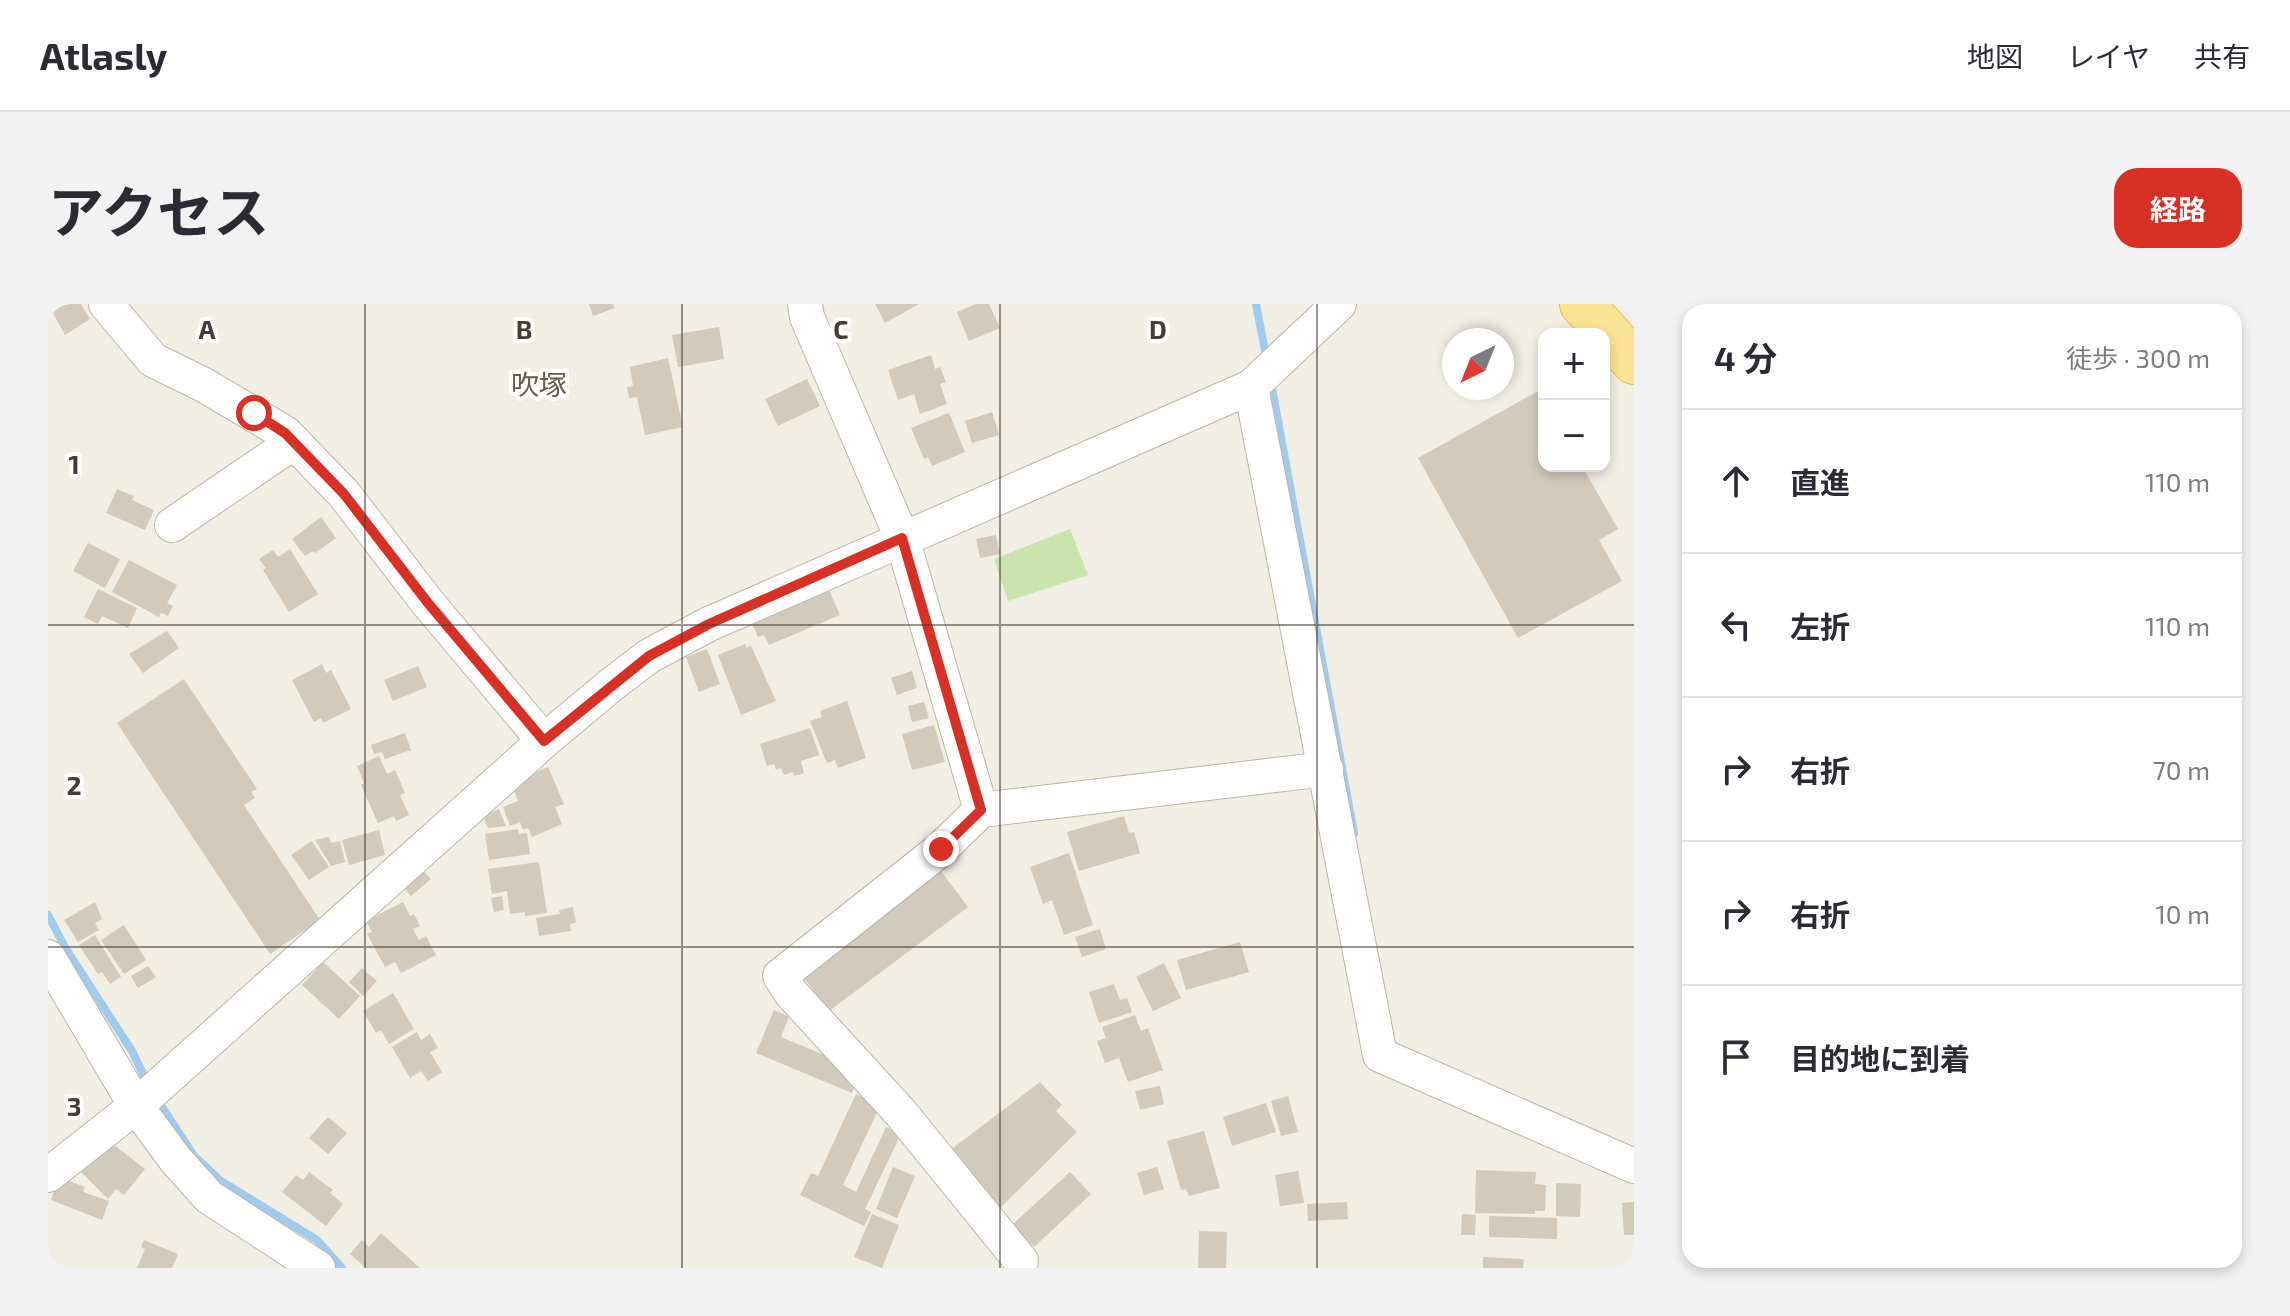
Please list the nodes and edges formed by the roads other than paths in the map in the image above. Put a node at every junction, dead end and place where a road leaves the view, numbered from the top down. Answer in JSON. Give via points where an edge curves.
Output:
{"nodes":[{"id":1,"x":106,"y":304,"type":"edge"},
{"id":2,"x":805,"y":304,"type":"edge"},
{"id":3,"x":1339,"y":304,"type":"edge"},
{"id":4,"x":1582,"y":304,"type":"edge"},
{"id":5,"x":1634,"y":362,"type":"edge"},
{"id":6,"x":1251,"y":387,"type":"junction"},
{"id":7,"x":294,"y":442,"type":"junction"},
{"id":8,"x":172,"y":525,"type":"dead end"},
{"id":9,"x":902,"y":538,"type":"junction"},
{"id":10,"x":544,"y":741,"type":"junction"},
{"id":11,"x":1326,"y":769,"type":"junction"},
{"id":12,"x":981,"y":810,"type":"junction"},
{"id":13,"x":48,"y":957,"type":"edge"},
{"id":14,"x":136,"y":1106,"type":"junction"},
{"id":15,"x":1634,"y":1166,"type":"edge"},
{"id":16,"x":48,"y":1175,"type":"edge"},
{"id":17,"x":1021,"y":1261,"type":"dead end"},
{"id":18,"x":318,"y":1268,"type":"edge"}],
"edges":[{"from":1,"to":7,"type":"street","via":[[153,360],[254,413]]},
{"from":2,"to":9,"type":"street"},
{"from":3,"to":6,"type":"street"},
{"from":4,"to":5,"type":"main road"},
{"from":6,"to":9,"type":"street"},
{"from":6,"to":11,"type":"street"},
{"from":7,"to":8,"type":"street"},
{"from":7,"to":10,"type":"street","via":[[344,494]]},
{"from":9,"to":10,"type":"street","via":[[649,656]]},
{"from":9,"to":12,"type":"street"},
{"from":10,"to":14,"type":"street"},
{"from":11,"to":12,"type":"street"},
{"from":11,"to":15,"type":"street","via":[[1380,1055]]},
{"from":12,"to":17,"type":"street","via":[[941,849],[780,976]]},
{"from":13,"to":14,"type":"street"},
{"from":14,"to":16,"type":"street"},
{"from":14,"to":18,"type":"street","via":[[209,1197]]}]}
